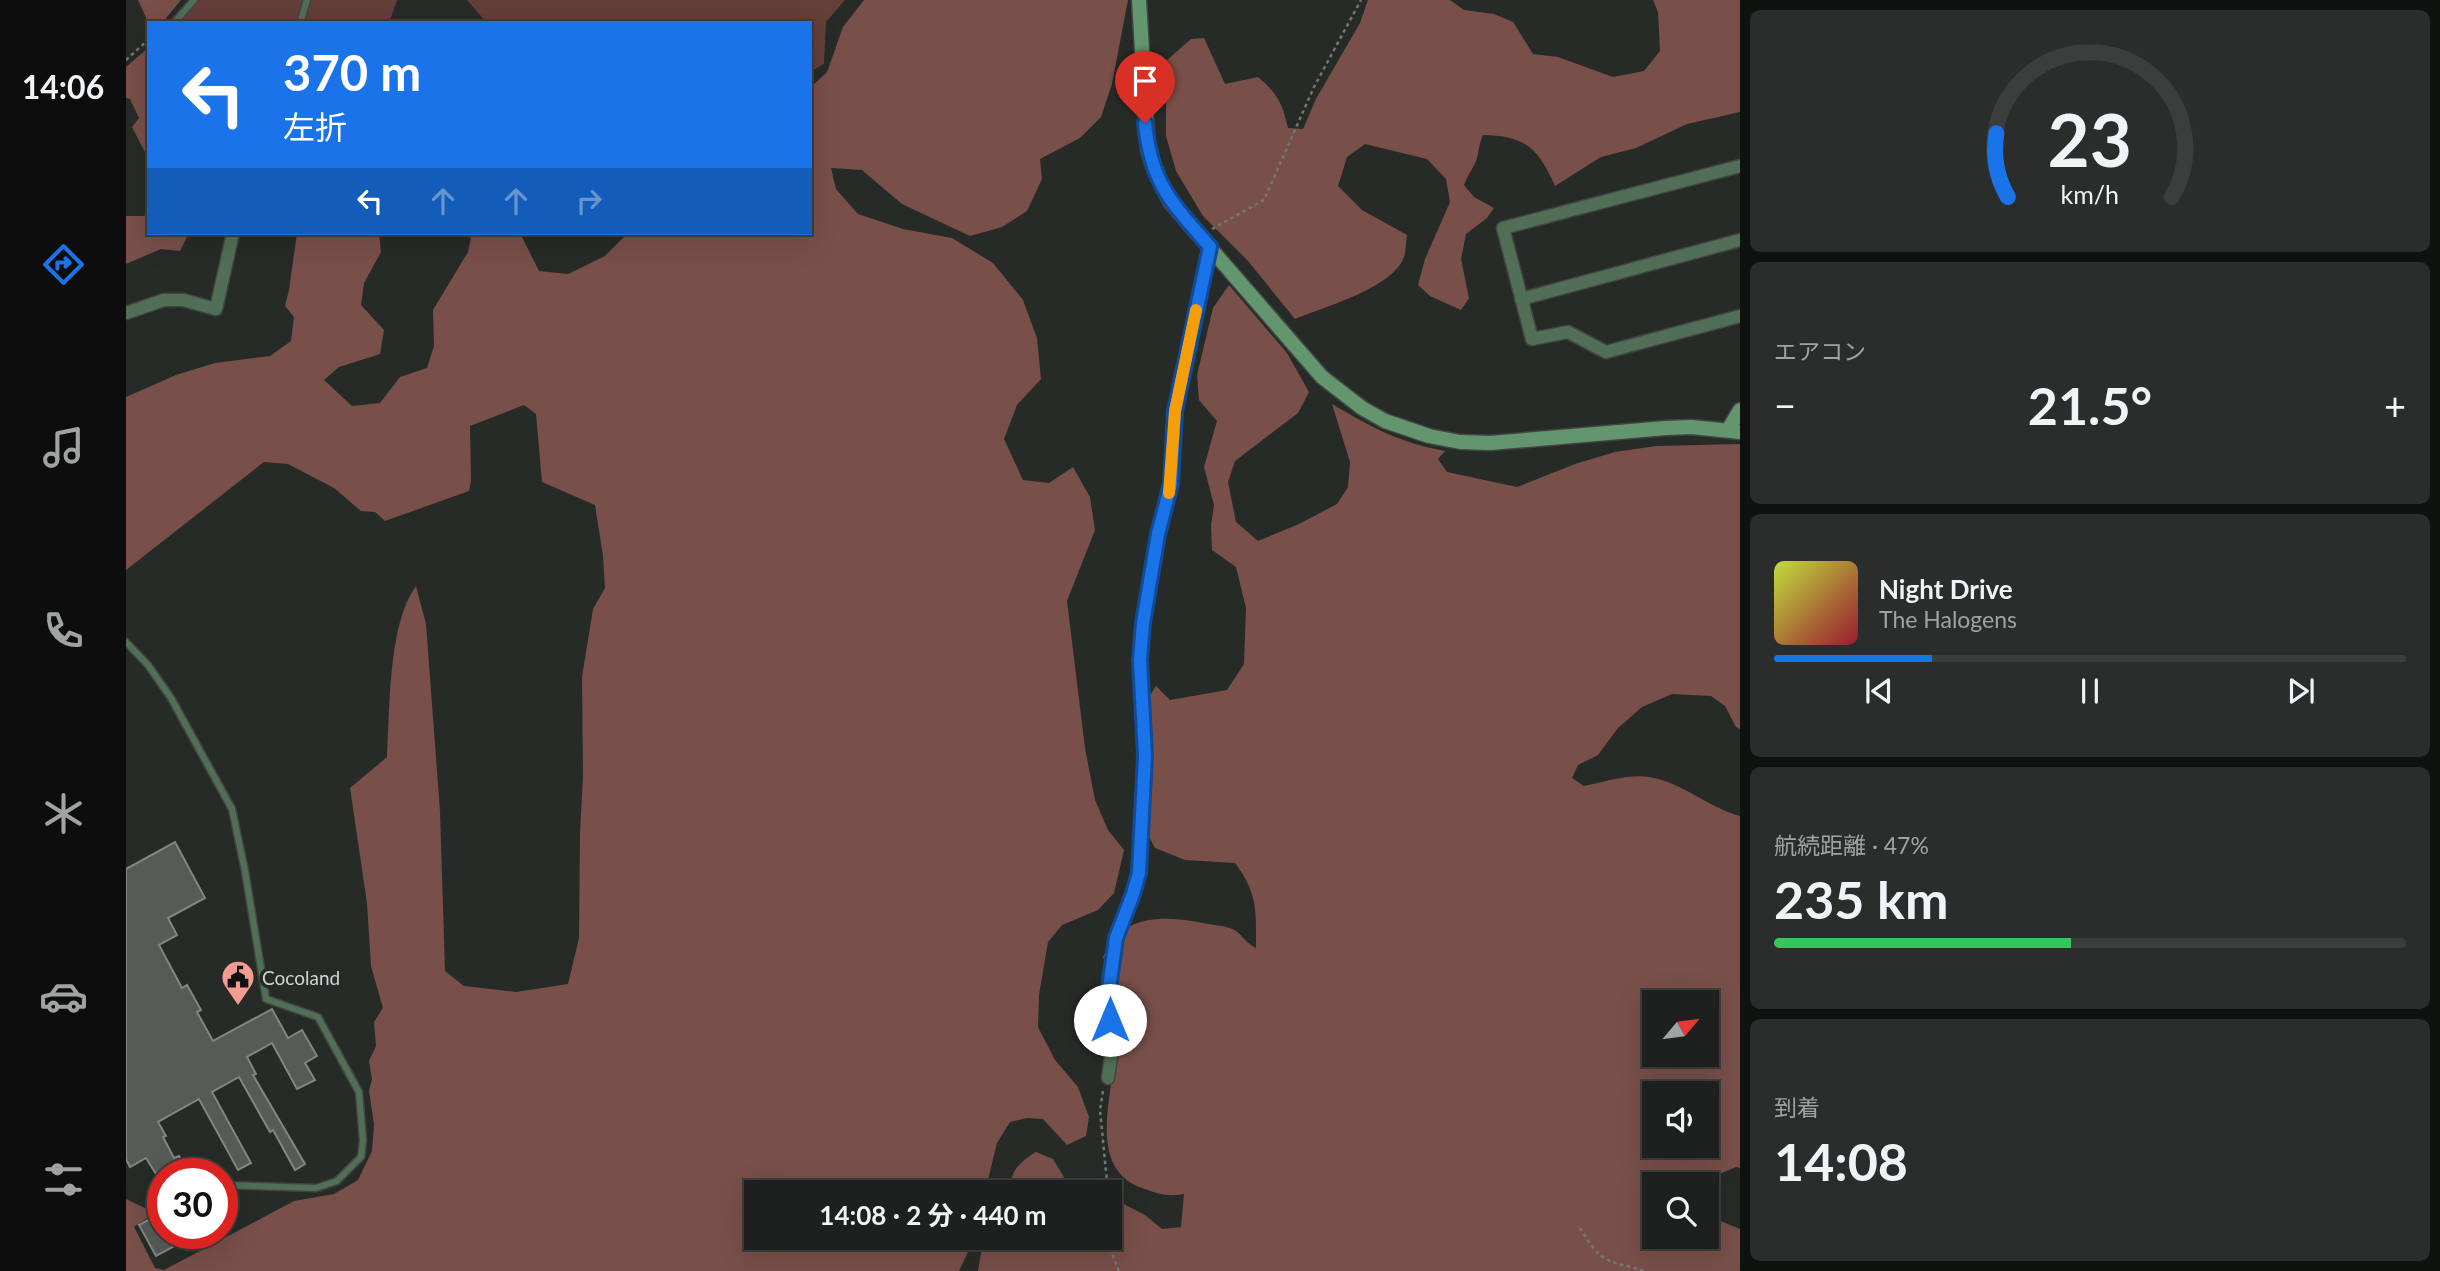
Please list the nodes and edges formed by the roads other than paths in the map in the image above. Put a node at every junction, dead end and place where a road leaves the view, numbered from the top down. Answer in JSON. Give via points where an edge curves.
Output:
{"nodes":[{"id":1,"x":194,"y":0,"type":"edge"},
{"id":2,"x":307,"y":0,"type":"edge"},
{"id":3,"x":1139,"y":0,"type":"edge"},
{"id":4,"x":176,"y":21,"type":"edge"},
{"id":5,"x":301,"y":21,"type":"edge"},
{"id":6,"x":1740,"y":166,"type":"edge"},
{"id":7,"x":233,"y":235,"type":"edge"},
{"id":8,"x":1740,"y":240,"type":"edge"},
{"id":9,"x":1205,"y":241,"type":"junction"},
{"id":10,"x":1521,"y":299,"type":"junction"},
{"id":11,"x":126,"y":313,"type":"edge"},
{"id":12,"x":1740,"y":316,"type":"edge"},
{"id":13,"x":1740,"y":410,"type":"edge"},
{"id":14,"x":1734,"y":431,"type":"edge"},
{"id":15,"x":126,"y":642,"type":"edge"},
{"id":16,"x":1108,"y":1079,"type":"road end"},
{"id":17,"x":238,"y":1186,"type":"edge"}],
"edges":[{"from":1,"to":4,"type":"lane"},
{"from":2,"to":5,"type":"lane"},
{"from":3,"to":9,"type":"street","via":[[1148,150],[1154,172],[1171,203]]},
{"from":6,"to":10,"type":"street","via":[[1503,228]]},
{"from":7,"to":11,"type":"street","via":[[216,309],[164,300]]},
{"from":8,"to":10,"type":"street"},
{"from":9,"to":14,"type":"street","via":[[1322,377],[1385,421],[1460,442],[1490,443],[1666,428]]},
{"from":9,"to":16,"type":"street","via":[[1175,411],[1171,484],[1143,623],[1141,848],[1139,873],[1116,938],[1109,988]]},
{"from":10,"to":12,"type":"street","via":[[1532,340],[1568,332],[1606,352]]},
{"from":13,"to":14,"type":"street"},
{"from":15,"to":17,"type":"lane","via":[[171,698],[232,809],[266,999],[318,1017],[359,1092],[361,1157],[337,1181],[316,1188]]}]}
